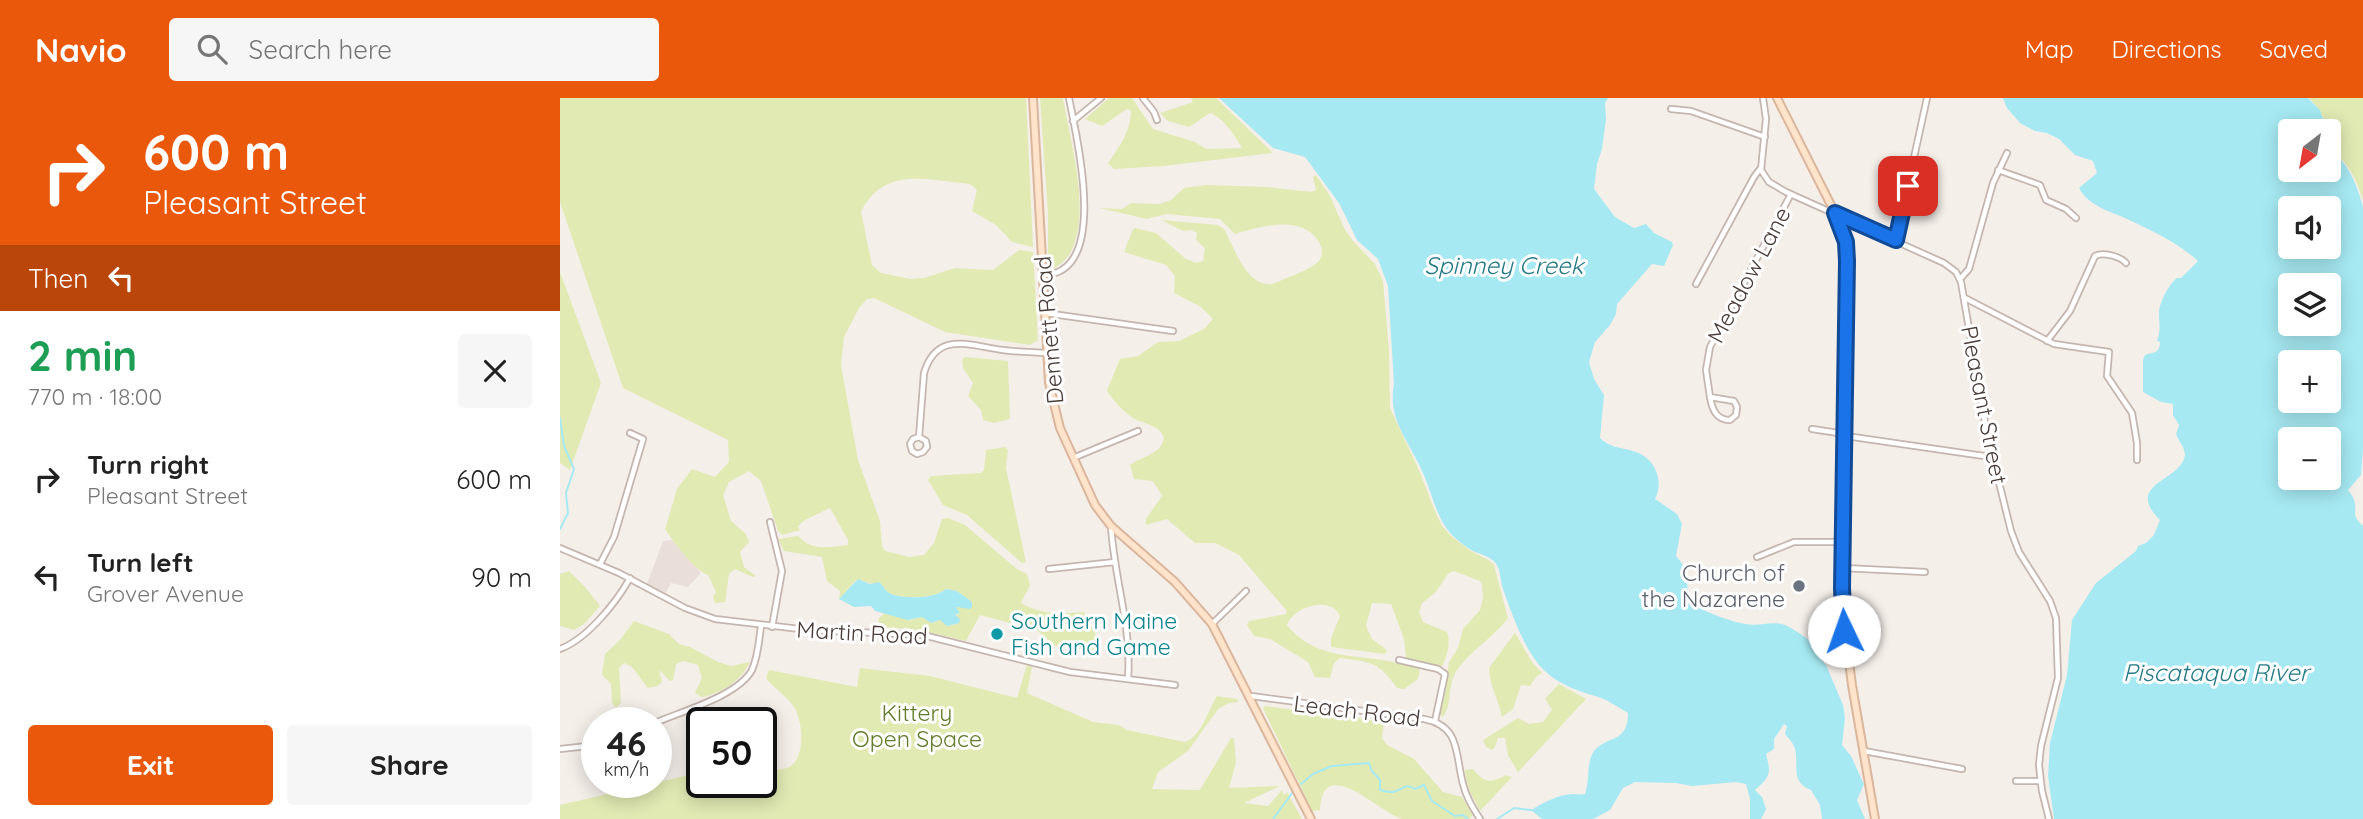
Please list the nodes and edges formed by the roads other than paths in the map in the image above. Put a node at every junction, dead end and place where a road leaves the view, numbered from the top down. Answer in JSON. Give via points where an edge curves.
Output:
{"nodes":[{"id":1,"x":1033,"y":98,"type":"edge"},
{"id":2,"x":1069,"y":98,"type":"edge"},
{"id":3,"x":1101,"y":98,"type":"edge"},
{"id":4,"x":1143,"y":98,"type":"edge"},
{"id":5,"x":1763,"y":98,"type":"edge"},
{"id":6,"x":1777,"y":98,"type":"edge"},
{"id":7,"x":1927,"y":98,"type":"edge"},
{"id":8,"x":1671,"y":109,"type":"dead end"},
{"id":9,"x":1157,"y":120,"type":"dead end"},
{"id":10,"x":1073,"y":121,"type":"junction"},
{"id":11,"x":1765,"y":137,"type":"junction"},
{"id":12,"x":2007,"y":153,"type":"dead end"},
{"id":13,"x":1761,"y":169,"type":"junction"},
{"id":14,"x":1998,"y":170,"type":"junction"},
{"id":15,"x":1791,"y":194,"type":"junction"},
{"id":16,"x":1835,"y":213,"type":"junction"},
{"id":17,"x":2076,"y":218,"type":"dead end"},
{"id":18,"x":1896,"y":240,"type":"junction"},
{"id":19,"x":2126,"y":263,"type":"dead end"},
{"id":20,"x":1043,"y":275,"type":"junction"},
{"id":21,"x":1960,"y":279,"type":"junction"},
{"id":22,"x":1696,"y":284,"type":"dead end"},
{"id":23,"x":1965,"y":298,"type":"junction"},
{"id":24,"x":1045,"y":313,"type":"junction"},
{"id":25,"x":1173,"y":331,"type":"dead end"},
{"id":26,"x":2047,"y":341,"type":"junction"},
{"id":27,"x":1047,"y":353,"type":"junction"},
{"id":28,"x":1710,"y":397,"type":"junction"},
{"id":29,"x":1812,"y":429,"type":"dead end"},
{"id":30,"x":1138,"y":431,"type":"dead end"},
{"id":31,"x":630,"y":433,"type":"dead end"},
{"id":32,"x":1846,"y":435,"type":"junction"},
{"id":33,"x":919,"y":437,"type":"dead end"},
{"id":34,"x":1991,"y":457,"type":"junction"},
{"id":35,"x":1073,"y":458,"type":"junction"},
{"id":36,"x":2137,"y":460,"type":"dead end"},
{"id":37,"x":770,"y":522,"type":"dead end"},
{"id":38,"x":1111,"y":526,"type":"junction"},
{"id":39,"x":1844,"y":542,"type":"junction"},
{"id":40,"x":560,"y":548,"type":"edge"},
{"id":41,"x":1757,"y":557,"type":"dead end"},
{"id":42,"x":1115,"y":562,"type":"junction"},
{"id":43,"x":600,"y":564,"type":"junction"},
{"id":44,"x":1843,"y":568,"type":"junction"},
{"id":45,"x":1049,"y":569,"type":"dead end"},
{"id":46,"x":1925,"y":572,"type":"dead end"},
{"id":47,"x":630,"y":578,"type":"junction"},
{"id":48,"x":1246,"y":591,"type":"dead end"},
{"id":49,"x":1212,"y":624,"type":"junction"},
{"id":50,"x":761,"y":626,"type":"junction"},
{"id":51,"x":772,"y":627,"type":"junction"},
{"id":52,"x":560,"y":649,"type":"edge"},
{"id":53,"x":1399,"y":660,"type":"dead end"},
{"id":54,"x":1128,"y":679,"type":"junction"},
{"id":55,"x":1175,"y":685,"type":"dead end"},
{"id":56,"x":1251,"y":696,"type":"junction"},
{"id":57,"x":672,"y":716,"type":"edge"},
{"id":58,"x":1435,"y":721,"type":"junction"},
{"id":59,"x":581,"y":747,"type":"edge"},
{"id":60,"x":560,"y":749,"type":"edge"},
{"id":61,"x":1863,"y":750,"type":"junction"},
{"id":62,"x":1962,"y":769,"type":"dead end"},
{"id":63,"x":2016,"y":781,"type":"dead end"},
{"id":64,"x":2040,"y":782,"type":"junction"},
{"id":65,"x":1311,"y":819,"type":"edge"},
{"id":66,"x":1480,"y":819,"type":"edge"},
{"id":67,"x":1875,"y":819,"type":"edge"},
{"id":68,"x":2049,"y":819,"type":"edge"}],
"edges":[{"from":1,"to":20,"type":"street","name":"Dennett Road"},
{"from":2,"to":10,"type":"street"},
{"from":3,"to":10,"type":"street"},
{"from":4,"to":9,"type":"street"},
{"from":5,"to":11,"type":"street"},
{"from":6,"to":16,"type":"street"},
{"from":7,"to":18,"type":"street"},
{"from":8,"to":11,"type":"street","via":[[1691,111]]},
{"from":10,"to":20,"type":"street","via":[[1084,183],[1083,229],[1068,264]]},
{"from":11,"to":13,"type":"street"},
{"from":12,"to":14,"type":"street"},
{"from":13,"to":15,"type":"street","via":[[1769,181]]},
{"from":13,"to":22,"type":"street"},
{"from":14,"to":17,"type":"street","via":[[2037,183],[2046,200]]},
{"from":14,"to":21,"type":"street","via":[[1976,250],[1967,274]]},
{"from":15,"to":16,"type":"street"},
{"from":15,"to":28,"type":"street","name":"Meadow Lane","via":[[1710,347],[1706,370]]},
{"from":16,"to":18,"type":"street"},
{"from":16,"to":32,"type":"street","via":[[1847,254]]},
{"from":18,"to":21,"type":"street","via":[[1948,265]]},
{"from":19,"to":26,"type":"street","via":[[2096,255],[2070,311]]},
{"from":20,"to":24,"type":"street","name":"Dennett Road"},
{"from":21,"to":23,"type":"street","name":"Pleasant Street"},
{"from":23,"to":26,"type":"street"},
{"from":23,"to":34,"type":"street","name":"Pleasant Street"},
{"from":24,"to":25,"type":"street"},
{"from":24,"to":27,"type":"street","name":"Dennett Road"},
{"from":26,"to":36,"type":"street","via":[[2109,352],[2108,380],[2134,417]]},
{"from":27,"to":33,"type":"street","via":[[957,343],[938,349],[923,373]]},
{"from":27,"to":35,"type":"street","name":"Dennett Road","via":[[1053,405]]},
{"from":28,"to":28,"type":"street","via":[[1721,418],[1730,420],[1736,415],[1734,401]]},
{"from":29,"to":32,"type":"street"},
{"from":30,"to":35,"type":"street"},
{"from":31,"to":43,"type":"street","via":[[643,439],[614,537]]},
{"from":32,"to":34,"type":"street"},
{"from":32,"to":39,"type":"street"},
{"from":34,"to":64,"type":"street","name":"Pleasant Street","via":[[2014,543],[2057,622],[2058,678],[2041,746]]},
{"from":35,"to":38,"type":"street","name":"Dennett Road","via":[[1094,505]]},
{"from":37,"to":51,"type":"street","via":[[782,567]]},
{"from":38,"to":42,"type":"street"},
{"from":38,"to":49,"type":"street","name":"Dennett Road","via":[[1187,593]]},
{"from":39,"to":41,"type":"street","via":[[1794,542]]},
{"from":39,"to":44,"type":"street"},
{"from":40,"to":43,"type":"street","name":"Martin Road"},
{"from":42,"to":45,"type":"street"},
{"from":42,"to":54,"type":"street","via":[[1124,604]]},
{"from":43,"to":47,"type":"street","name":"Martin Road"},
{"from":44,"to":46,"type":"street"},
{"from":44,"to":61,"type":"street","via":[[1844,631]]},
{"from":47,"to":50,"type":"street","name":"Martin Road","via":[[699,615]]},
{"from":47,"to":52,"type":"street","via":[[580,639]]},
{"from":48,"to":49,"type":"street"},
{"from":49,"to":56,"type":"street","name":"Dennett Road"},
{"from":50,"to":51,"type":"street","name":"Martin Road"},
{"from":50,"to":57,"type":"street","via":[[754,665],[743,681]]},
{"from":51,"to":54,"type":"street","name":"Martin Road","via":[[923,635],[1070,672]]},
{"from":53,"to":58,"type":"street","via":[[1445,674]]},
{"from":54,"to":55,"type":"street","name":"Martin Road"},
{"from":56,"to":58,"type":"street","name":"Leach Road"},
{"from":56,"to":65,"type":"street","name":"Dennett Road"},
{"from":58,"to":66,"type":"street","name":"Leach Road","via":[[1447,728],[1453,739],[1465,790]]},
{"from":59,"to":60,"type":"street"},
{"from":61,"to":62,"type":"street"},
{"from":61,"to":67,"type":"street"},
{"from":63,"to":64,"type":"street"},
{"from":64,"to":68,"type":"street","name":"Pleasant Street"}]}
